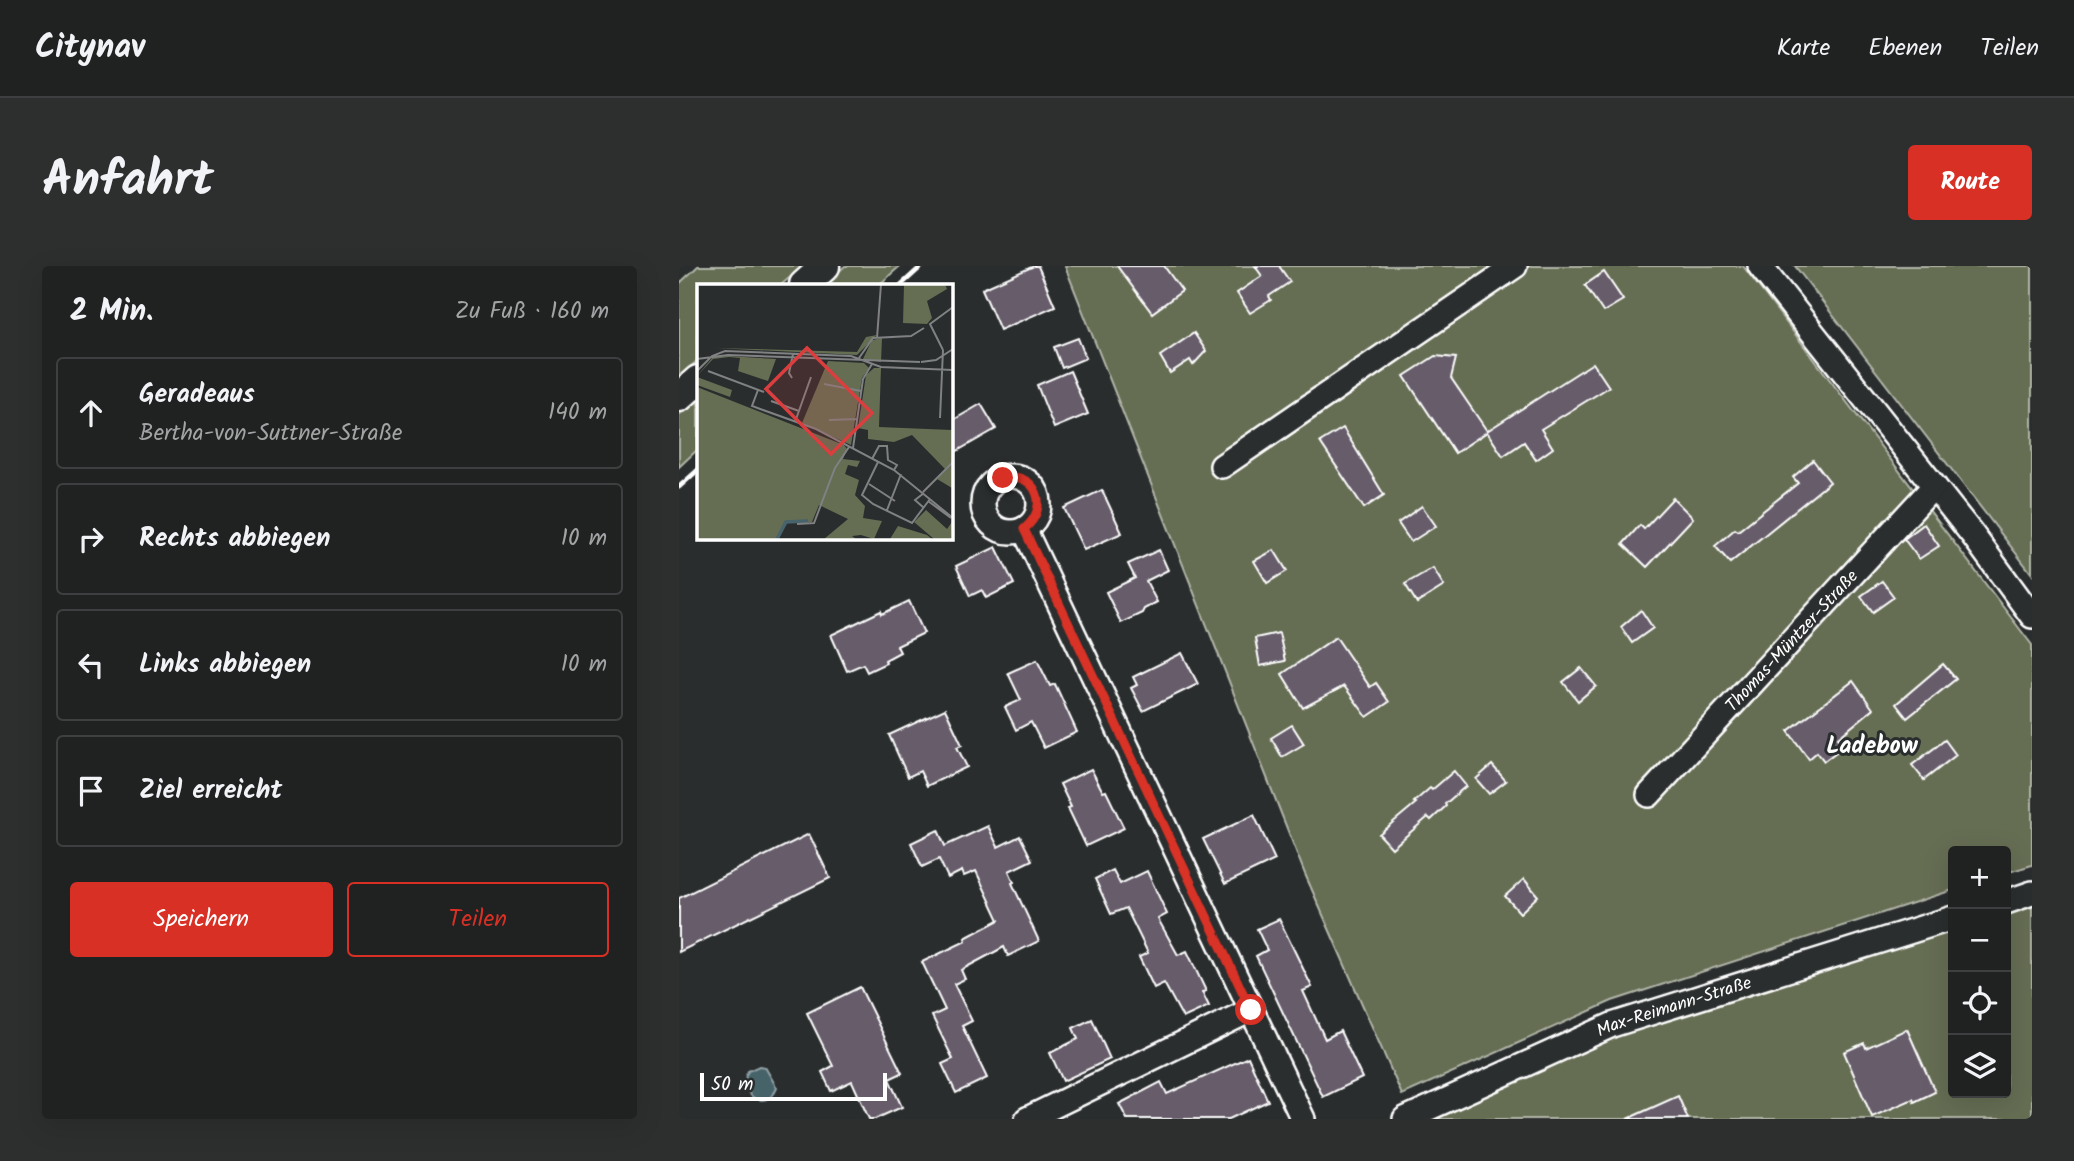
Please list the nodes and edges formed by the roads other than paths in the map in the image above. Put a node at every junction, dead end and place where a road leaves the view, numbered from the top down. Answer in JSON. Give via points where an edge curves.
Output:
{"nodes":[{"id":1,"x":825,"y":266,"type":"edge"},
{"id":2,"x":1515,"y":266,"type":"edge"},
{"id":3,"x":1760,"y":266,"type":"edge"},
{"id":4,"x":805,"y":284,"type":"edge"},
{"id":5,"x":697,"y":381,"type":"edge"},
{"id":6,"x":679,"y":397,"type":"edge"},
{"id":7,"x":1222,"y":466,"type":"dead end"},
{"id":8,"x":1934,"y":486,"type":"junction"},
{"id":9,"x":1024,"y":529,"type":"dead end"},
{"id":10,"x":2032,"y":616,"type":"edge"},
{"id":11,"x":1650,"y":795,"type":"dead end"},
{"id":12,"x":2032,"y":893,"type":"edge"},
{"id":13,"x":2011,"y":900,"type":"edge"},
{"id":14,"x":1948,"y":920,"type":"edge"},
{"id":15,"x":1251,"y":1010,"type":"junction"},
{"id":16,"x":1027,"y":1119,"type":"edge"},
{"id":17,"x":1303,"y":1119,"type":"edge"},
{"id":18,"x":1405,"y":1119,"type":"edge"}],
"edges":[{"from":1,"to":4,"type":"street"},
{"from":2,"to":7,"type":"street"},
{"from":3,"to":8,"type":"street"},
{"from":5,"to":6,"type":"street"},
{"from":8,"to":10,"type":"street"},
{"from":8,"to":11,"type":"street","name":"Thomas-Müntzer-Straße"},
{"from":9,"to":15,"type":"street"},
{"from":12,"to":13,"type":"street"},
{"from":14,"to":18,"type":"street","name":"Max-Reimann-Straße","via":[[1612,1025]]},
{"from":15,"to":16,"type":"street"},
{"from":15,"to":17,"type":"street"}]}
